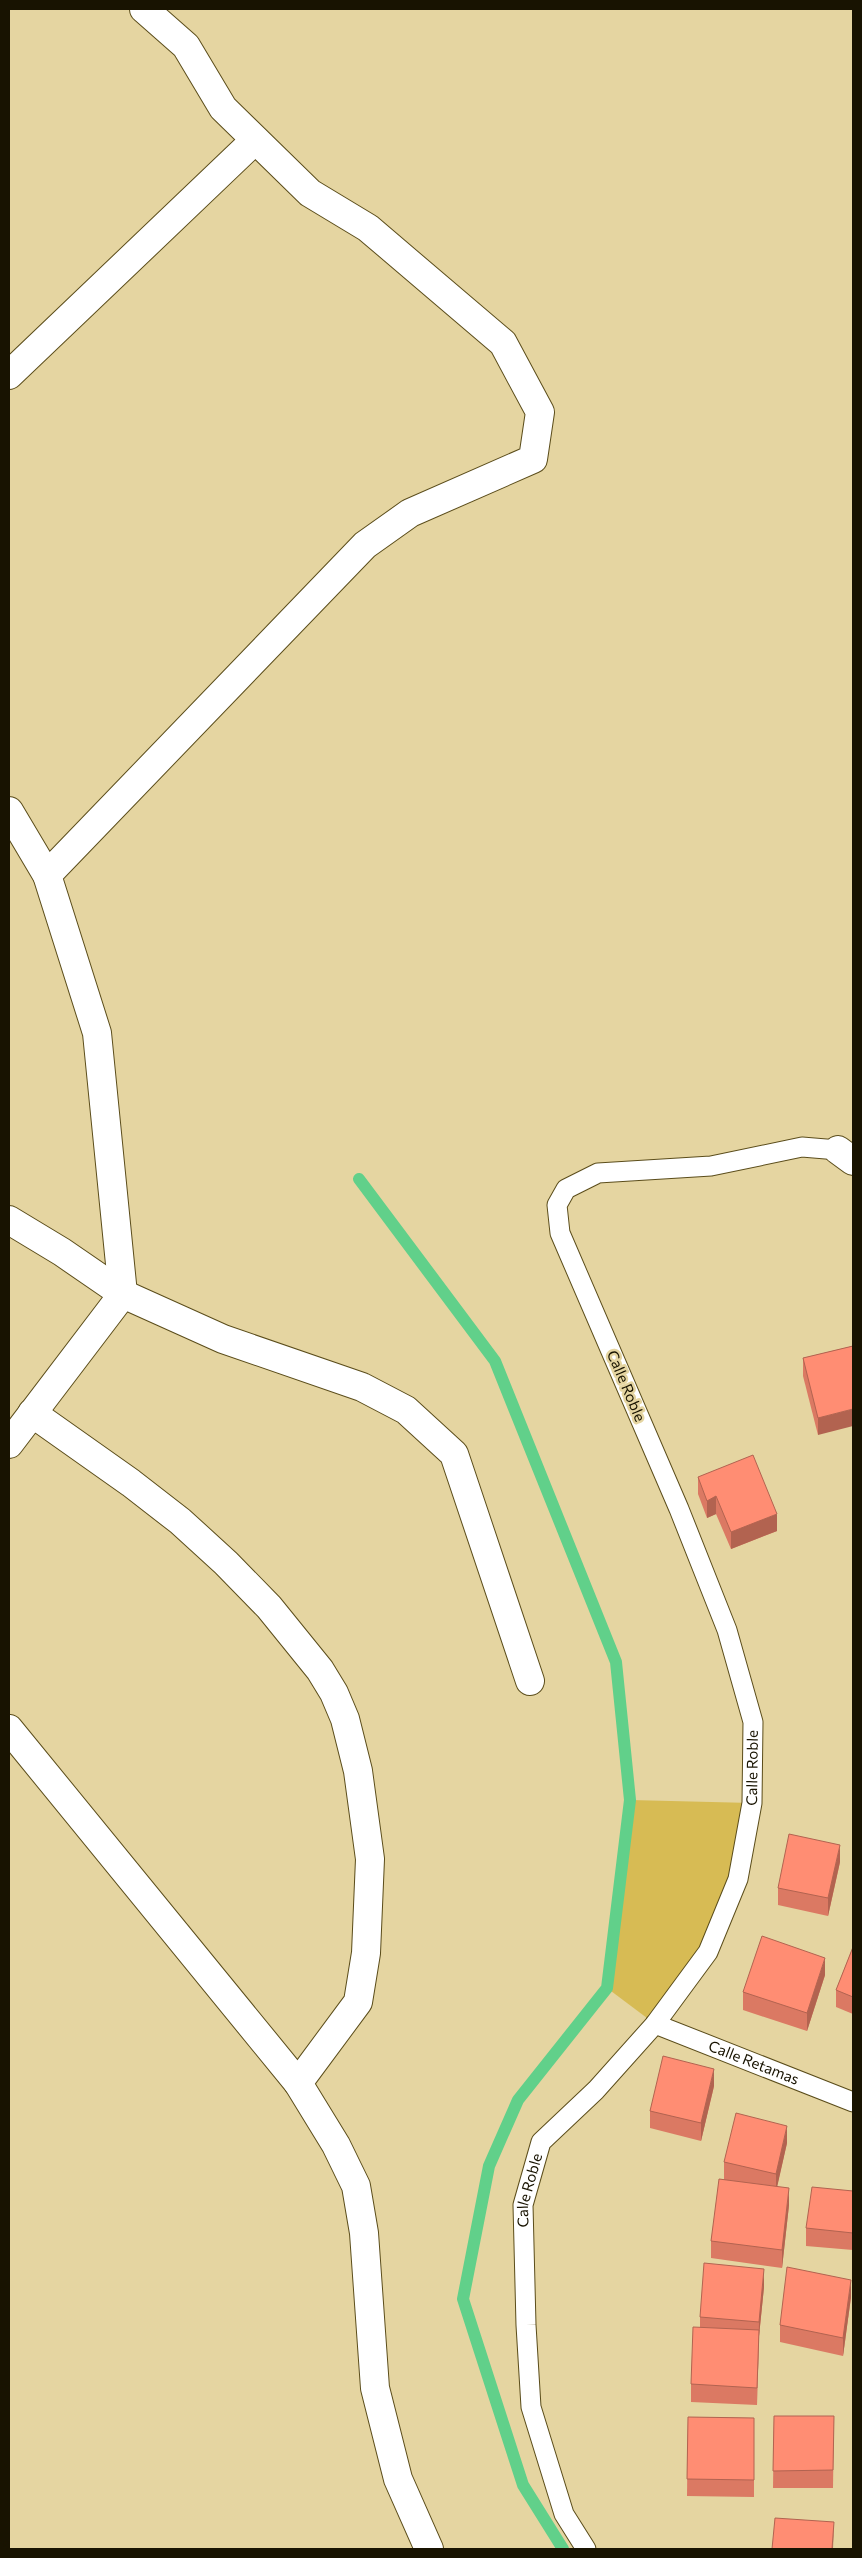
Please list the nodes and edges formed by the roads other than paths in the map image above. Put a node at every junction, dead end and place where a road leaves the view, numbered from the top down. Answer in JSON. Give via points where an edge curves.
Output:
{"nodes":[{"id":1,"x":144,"y":9,"type":"edge"},
{"id":2,"x":255,"y":140,"type":"junction"},
{"id":3,"x":9,"y":375,"type":"edge"},
{"id":4,"x":9,"y":811,"type":"edge"},
{"id":5,"x":47,"y":875,"type":"junction"},
{"id":6,"x":846,"y":1156,"type":"edge"},
{"id":7,"x":9,"y":1220,"type":"edge"},
{"id":8,"x":123,"y":1294,"type":"junction"},
{"id":9,"x":32,"y":1413,"type":"junction"},
{"id":10,"x":9,"y":1444,"type":"edge"},
{"id":11,"x":530,"y":1681,"type":"dead end"},
{"id":12,"x":9,"y":1730,"type":"edge"},
{"id":13,"x":655,"y":2024,"type":"junction"},
{"id":14,"x":298,"y":2083,"type":"junction"},
{"id":15,"x":853,"y":2102,"type":"edge"},
{"id":16,"x":429,"y":2549,"type":"edge"},
{"id":17,"x":586,"y":2549,"type":"edge"}],
"edges":[{"from":1,"to":2,"type":"street","via":[[186,46],[223,108]]},
{"from":2,"to":3,"type":"street"},
{"from":2,"to":5,"type":"street","via":[[310,193],[368,228],[503,343],[540,412],[532,459],[410,512],[365,545]]},
{"from":4,"to":5,"type":"street"},
{"from":5,"to":8,"type":"street","via":[[97,1033]]},
{"from":6,"to":13,"type":"lane","name":"Calle Roble","via":[[802,1147],[710,1166],[598,1173],[566,1189],[557,1205],[560,1233],[679,1509],[727,1630],[753,1722],[752,1802],[738,1879],[708,1952]]},
{"from":7,"to":8,"type":"street"},
{"from":8,"to":9,"type":"street"},
{"from":8,"to":11,"type":"street","via":[[223,1339],[362,1387],[406,1410],[454,1454]]},
{"from":9,"to":10,"type":"street"},
{"from":9,"to":14,"type":"street","via":[[152,1500],[226,1563],[269,1607],[320,1670],[345,1719],[358,1771],[369,1850],[370,1903],[366,1953],[358,2002]]},
{"from":12,"to":14,"type":"street"},
{"from":13,"to":15,"type":"lane","name":"Calle Retamas"},
{"from":13,"to":17,"type":"lane","name":"Calle Roble","via":[[596,2090],[541,2142],[523,2205],[531,2407],[564,2514]]},
{"from":14,"to":16,"type":"street","via":[[336,2145],[356,2186],[364,2233],[375,2388],[398,2479]]}]}
